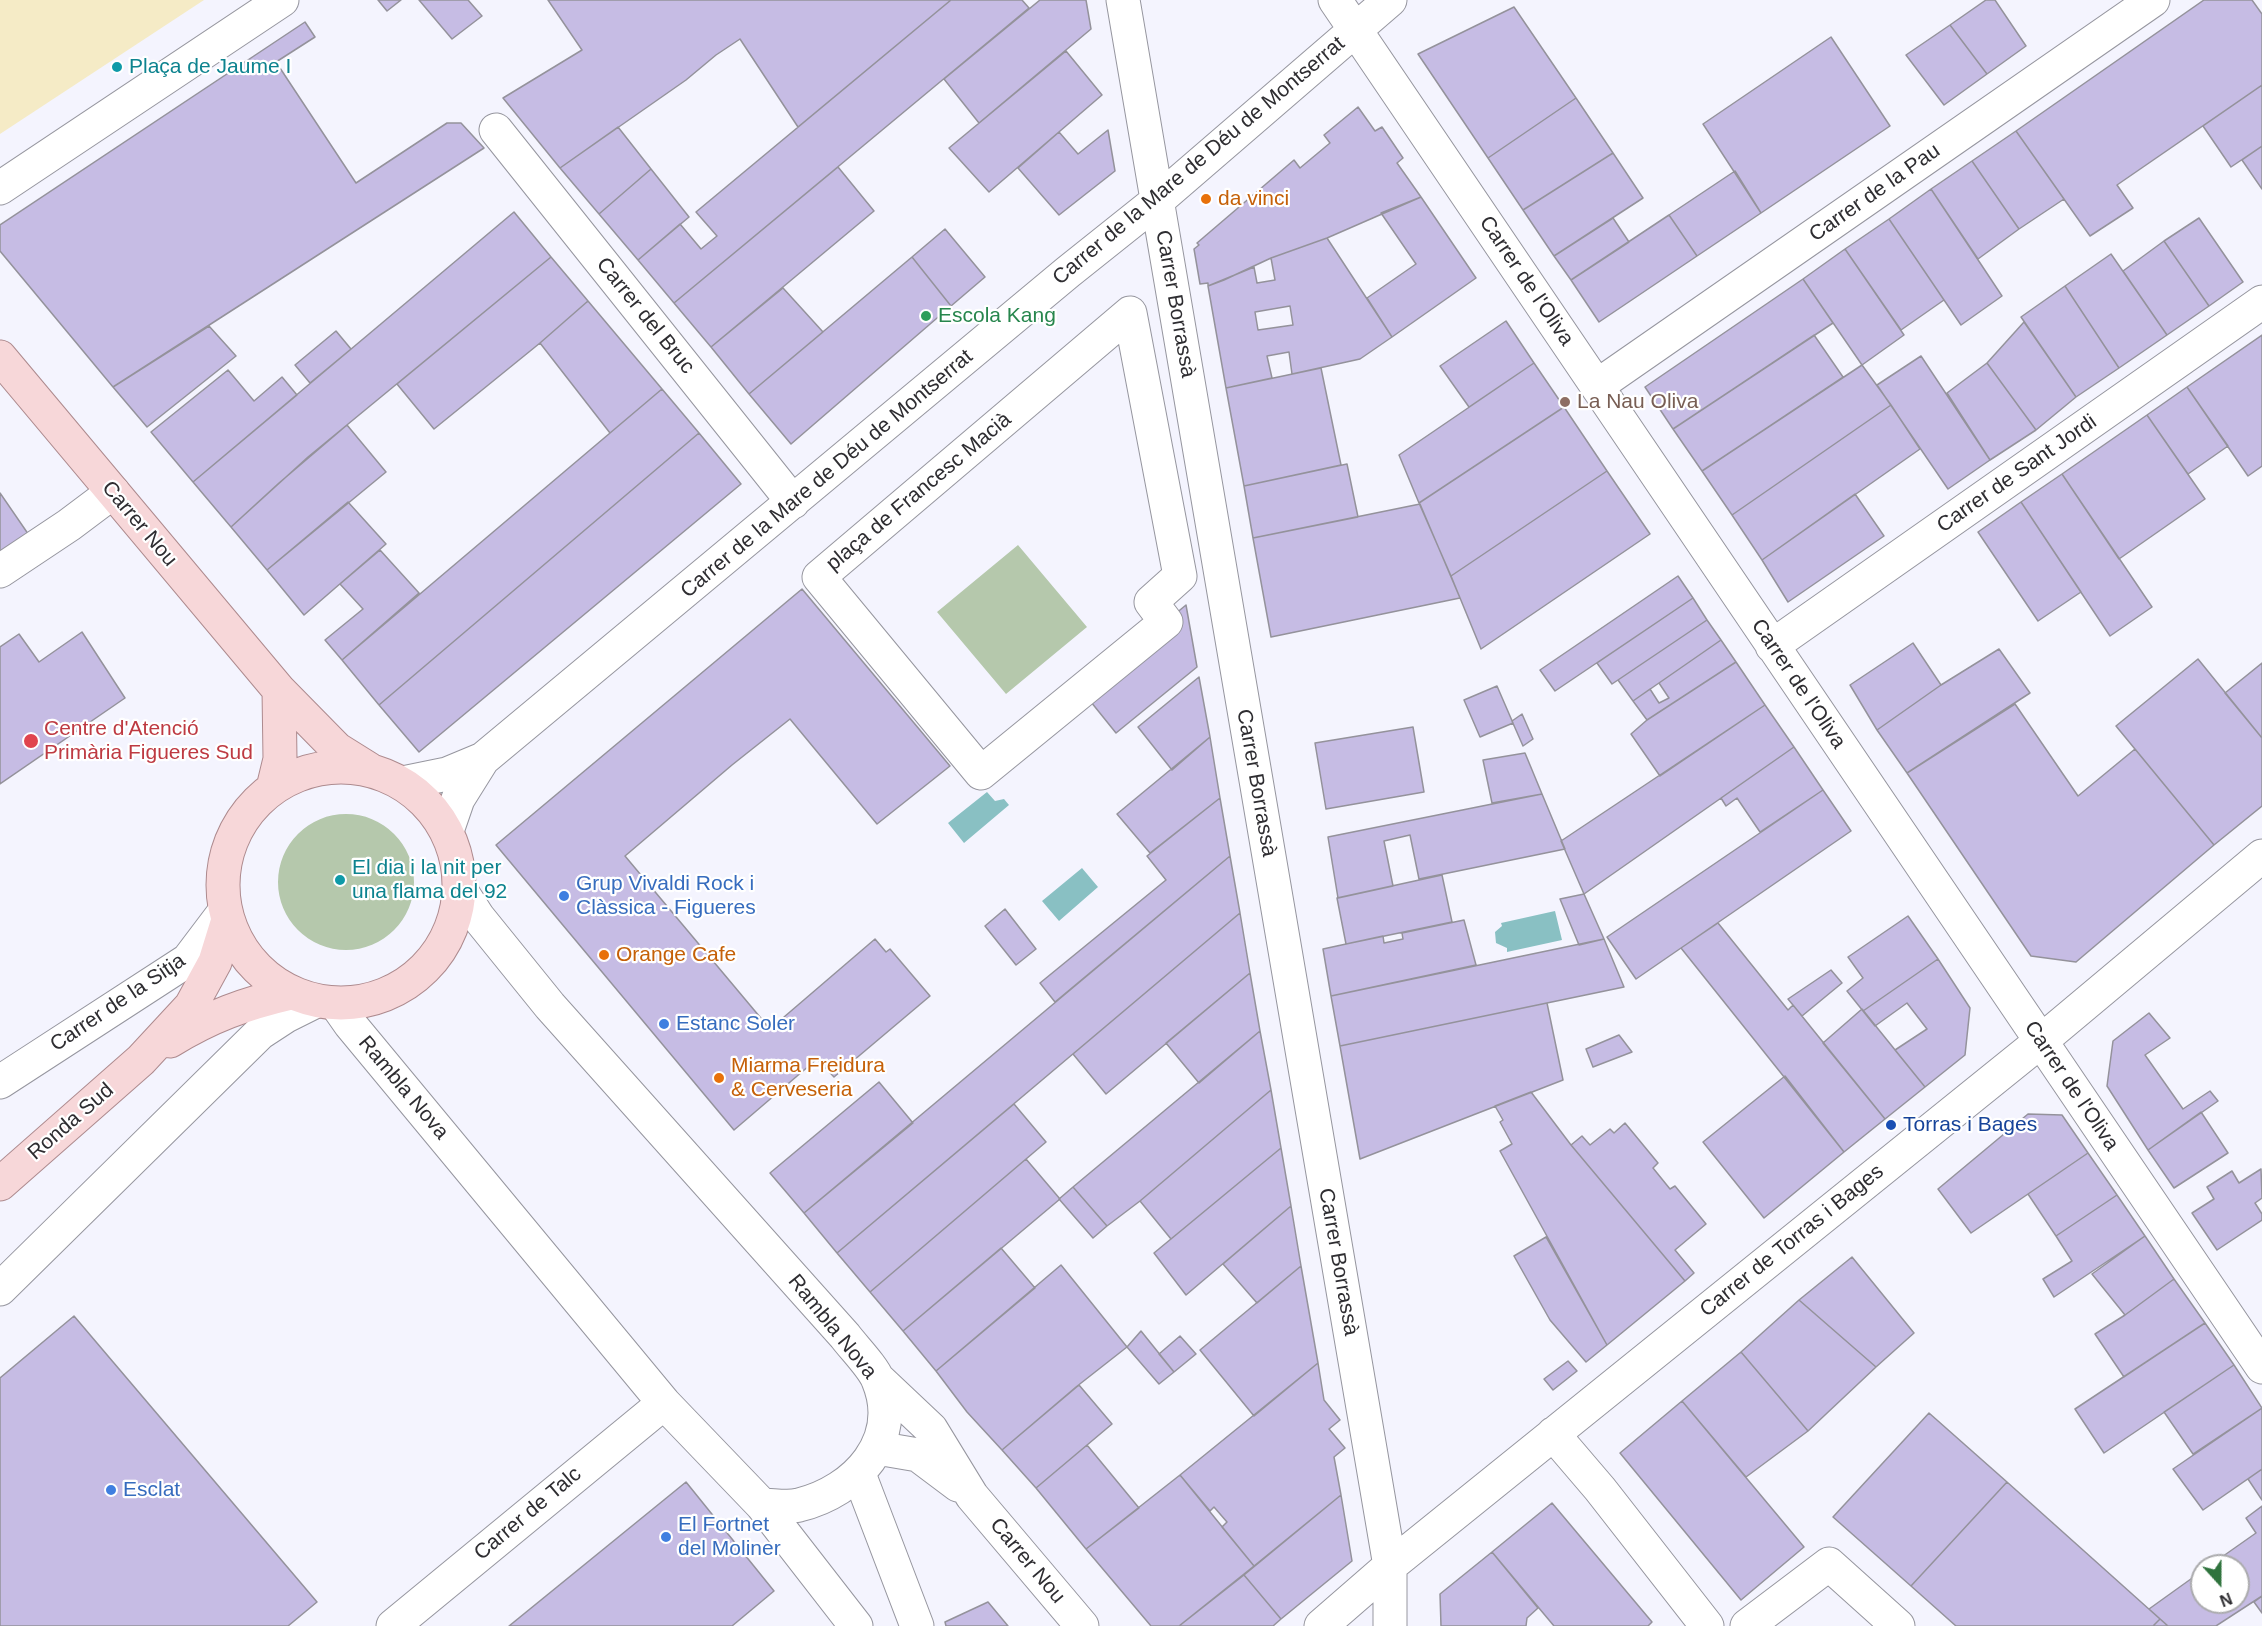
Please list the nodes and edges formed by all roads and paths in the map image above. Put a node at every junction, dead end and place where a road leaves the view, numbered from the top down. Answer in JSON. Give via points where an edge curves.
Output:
{"nodes":[{"id":1,"x":282,"y":0,"type":"edge"},
{"id":2,"x":1123,"y":0,"type":"edge"},
{"id":3,"x":1335,"y":0,"type":"edge"},
{"id":4,"x":1390,"y":0,"type":"edge"},
{"id":5,"x":2153,"y":0,"type":"edge"},
{"id":6,"x":1356,"y":29,"type":"junction"},
{"id":7,"x":496,"y":130,"type":"dead end"},
{"id":8,"x":0,"y":188,"type":"edge"},
{"id":9,"x":1157,"y":201,"type":"junction"},
{"id":10,"x":2262,"y":302,"type":"edge"},
{"id":11,"x":0,"y":357,"type":"edge"},
{"id":12,"x":1597,"y":386,"type":"junction"},
{"id":13,"x":113,"y":492,"type":"junction"},
{"id":14,"x":793,"y":502,"type":"junction"},
{"id":15,"x":0,"y":572,"type":"edge"},
{"id":16,"x":1180,"y":576,"type":"joint"},
{"id":17,"x":1773,"y":646,"type":"junction"},
{"id":18,"x":279,"y":690,"type":"junction"},
{"id":19,"x":483,"y":759,"type":"junction"},
{"id":20,"x":370,"y":770,"type":"junction"},
{"id":21,"x":403,"y":783,"type":"junction"},
{"id":22,"x":273,"y":788,"type":"junction"},
{"id":23,"x":447,"y":831,"type":"junction"},
{"id":24,"x":2262,"y":856,"type":"edge"},
{"id":25,"x":460,"y":889,"type":"junction"},
{"id":26,"x":226,"y":915,"type":"junction"},
{"id":27,"x":314,"y":999,"type":"junction"},
{"id":28,"x":2041,"y":1041,"type":"junction"},
{"id":29,"x":141,"y":1060,"type":"junction"},
{"id":30,"x":0,"y":1082,"type":"edge"},
{"id":31,"x":0,"y":1184,"type":"edge"},
{"id":32,"x":0,"y":1289,"type":"edge"},
{"id":33,"x":2262,"y":1367,"type":"edge"},
{"id":34,"x":878,"y":1379,"type":"junction"},
{"id":35,"x":664,"y":1403,"type":"junction"},
{"id":36,"x":1553,"y":1434,"type":"junction"},
{"id":37,"x":877,"y":1448,"type":"junction"},
{"id":38,"x":859,"y":1474,"type":"junction"},
{"id":39,"x":972,"y":1496,"type":"junction"},
{"id":40,"x":762,"y":1505,"type":"junction"},
{"id":41,"x":1390,"y":1566,"type":"junction"},
{"id":42,"x":393,"y":1626,"type":"edge"},
{"id":43,"x":856,"y":1626,"type":"edge"},
{"id":44,"x":917,"y":1626,"type":"edge"},
{"id":45,"x":1082,"y":1626,"type":"edge"},
{"id":46,"x":1321,"y":1626,"type":"edge"},
{"id":47,"x":1390,"y":1626,"type":"edge"},
{"id":48,"x":1707,"y":1626,"type":"edge"},
{"id":49,"x":1747,"y":1626,"type":"edge"},
{"id":50,"x":1898,"y":1626,"type":"edge"}],
"edges":[{"from":1,"to":8,"type":"street"},
{"from":2,"to":9,"type":"street","name":"Carrer Borrassà"},
{"from":3,"to":6,"type":"street","name":"Carrer de l'Oliva"},
{"from":4,"to":6,"type":"street","name":"Carrer de la Mare de Déu de Montserrat"},
{"from":5,"to":12,"type":"street","name":"Carrer de la Pau"},
{"from":6,"to":9,"type":"street","name":"Carrer de la Mare de Déu de Montserrat"},
{"from":6,"to":12,"type":"street","name":"Carrer de l'Oliva"},
{"from":7,"to":14,"type":"street","name":"Carrer del Bruc"},
{"from":9,"to":14,"type":"street","name":"Carrer de la Mare de Déu de Montserrat"},
{"from":9,"to":41,"type":"street","name":"Carrer Borrassà"},
{"from":10,"to":17,"type":"street","name":"Carrer de Sant Jordi"},
{"from":11,"to":13,"type":"main road","name":"Carrer Nou"},
{"from":12,"to":17,"type":"street","name":"Carrer de l'Oliva"},
{"from":13,"to":15,"type":"street"},
{"from":13,"to":18,"type":"main road","name":"Carrer Nou"},
{"from":14,"to":19,"type":"street","name":"Carrer de la Mare de Déu de Montserrat"},
{"from":16,"to":16,"type":"street","name":"plaça de Francesc Macià","via":[[1150,602],[1166,622],[981,773],[819,577],[1131,313]]},
{"from":17,"to":28,"type":"street","name":"Carrer de l'Oliva"},
{"from":18,"to":20,"type":"main road","name":"Carrer Nou","via":[[338,749]]},
{"from":18,"to":22,"type":"main road","via":[[280,759]]},
{"from":19,"to":21,"type":"street","name":"Carrer de la Mare de Déu de Montserrat","via":[[447,774]]},
{"from":19,"to":23,"type":"street","name":"Carrer de la Mare de Déu de Montserrat","via":[[458,799]]},
{"from":20,"to":21,"type":"main road","name":"Ronda Sud"},
{"from":20,"to":22,"type":"main road","via":[[336,767],[303,772]]},
{"from":21,"to":23,"type":"main road","name":"Ronda Sud","via":[[430,806]]},
{"from":22,"to":26,"type":"main road","via":[[248,811],[230,842],[222,876]]},
{"from":23,"to":25,"type":"main road","name":"Ronda Sud","via":[[457,860]]},
{"from":24,"to":28,"type":"street","name":"Carrer de Torras i Bages"},
{"from":25,"to":27,"type":"main road","name":"Ronda Sud","via":[[455,920],[442,948],[422,972],[396,990],[367,1000]]},
{"from":25,"to":34,"type":"street","name":"Rambla Nova","via":[[550,1006],[845,1336]]},
{"from":26,"to":27,"type":"main road","via":[[240,948],[254,966],[271,981]]},
{"from":26,"to":29,"type":"main road","name":"Ronda Sud","via":[[215,962],[190,1006]]},
{"from":26,"to":30,"type":"street","name":"Carrer de la Sitja","via":[[188,960]]},
{"from":27,"to":29,"type":"main road","name":"Ronda Sud","via":[[251,1002],[204,1021]]},
{"from":27,"to":32,"type":"street","via":[[261,1033]]},
{"from":27,"to":35,"type":"street","name":"Rambla Nova","via":[[350,1024]]},
{"from":28,"to":33,"type":"street","name":"Carrer de l'Oliva"},
{"from":28,"to":36,"type":"street","name":"Carrer de Torras i Bages"},
{"from":29,"to":31,"type":"main road","name":"Ronda Sud"},
{"from":34,"to":37,"type":"street","name":"Rambla Nova","via":[[886,1415]]},
{"from":34,"to":39,"type":"street","name":"Carrer Nou","via":[[931,1430]]},
{"from":35,"to":40,"type":"street","name":"Rambla Nova"},
{"from":35,"to":42,"type":"street","name":"Carrer de Talc"},
{"from":36,"to":41,"type":"street","name":"Carrer de Torras i Bages"},
{"from":36,"to":48,"type":"street"},
{"from":37,"to":38,"type":"street","name":"Rambla Nova"},
{"from":37,"to":39,"type":"street","name":"Carrer Nou","via":[[918,1455]]},
{"from":38,"to":40,"type":"street","name":"Rambla Nova","via":[[829,1493],[797,1506]]},
{"from":38,"to":44,"type":"street"},
{"from":39,"to":45,"type":"street","name":"Carrer Nou"},
{"from":40,"to":43,"type":"street"},
{"from":41,"to":46,"type":"street","name":"Carrer de Torras i Bages"},
{"from":41,"to":47,"type":"street","name":"Carrer Borrassà"},
{"from":49,"to":50,"type":"street","via":[[1830,1564]]}]}
